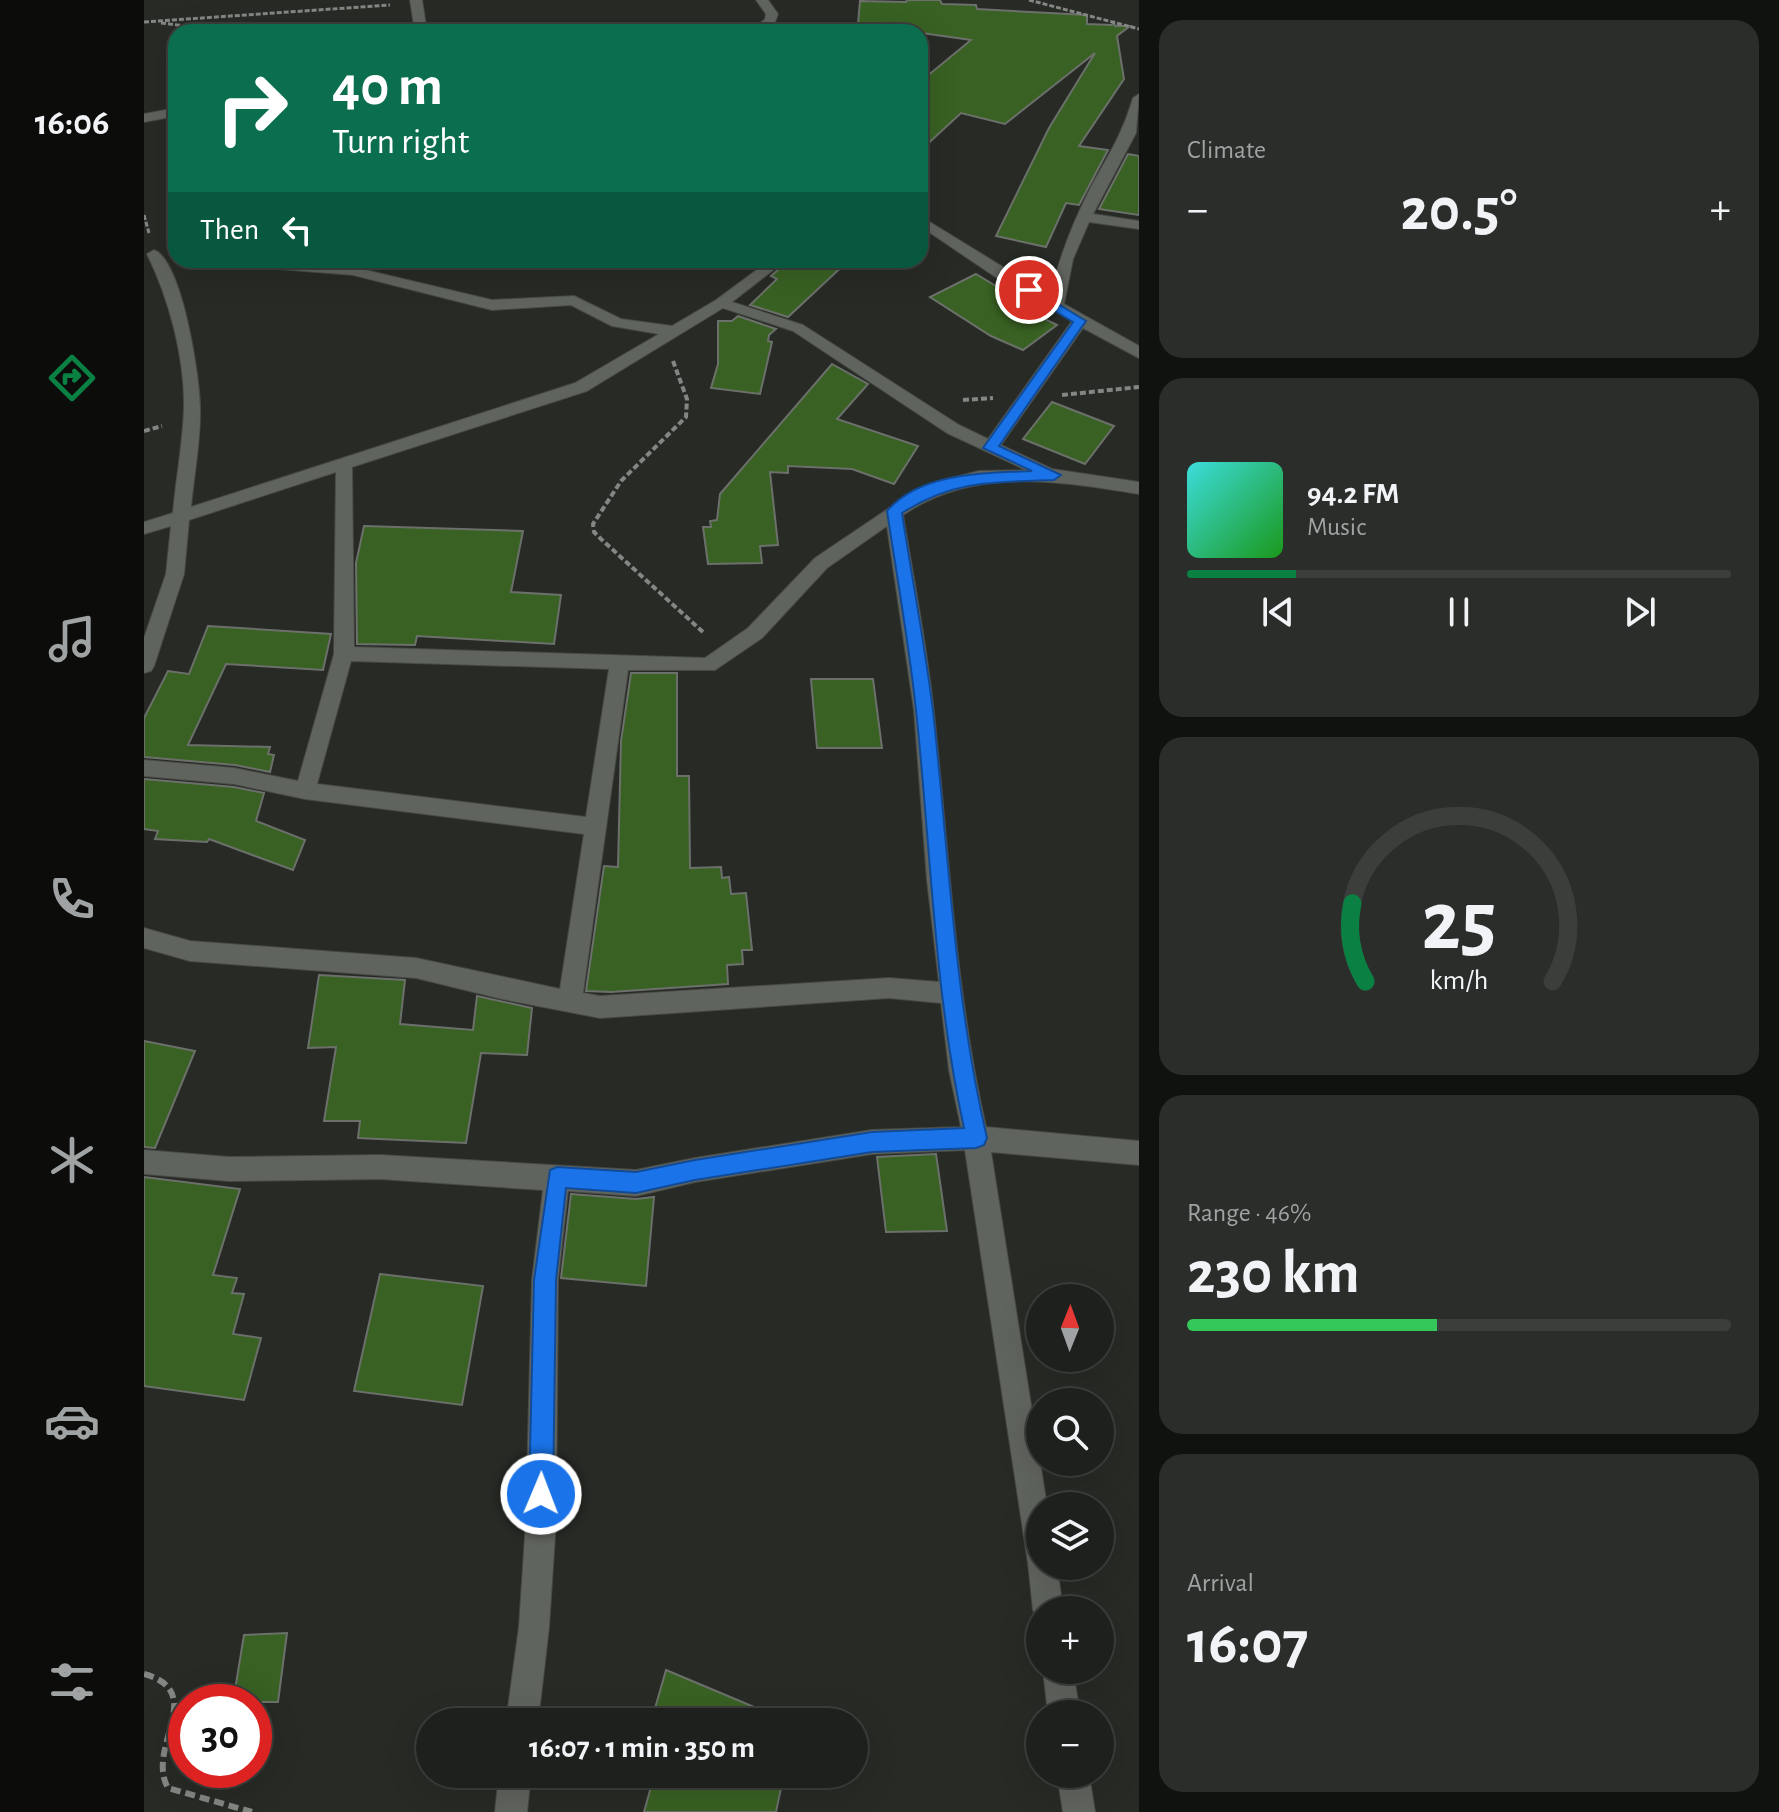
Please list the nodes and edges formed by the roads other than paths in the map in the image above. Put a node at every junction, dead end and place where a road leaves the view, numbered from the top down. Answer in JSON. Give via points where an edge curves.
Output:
{"nodes":[{"id":1,"x":416,"y":0,"type":"edge"},
{"id":2,"x":762,"y":0,"type":"edge"},
{"id":3,"x":420,"y":24,"type":"edge"},
{"id":4,"x":766,"y":24,"type":"edge"},
{"id":5,"x":1139,"y":98,"type":"edge"},
{"id":6,"x":168,"y":114,"type":"edge"},
{"id":7,"x":144,"y":118,"type":"edge"},
{"id":8,"x":1134,"y":134,"type":"edge"},
{"id":9,"x":1084,"y":217,"type":"junction"},
{"id":10,"x":928,"y":225,"type":"edge"},
{"id":11,"x":1139,"y":225,"type":"edge"},
{"id":12,"x":149,"y":254,"type":"edge"},
{"id":13,"x":316,"y":268,"type":"edge"},
{"id":14,"x":768,"y":268,"type":"edge"},
{"id":15,"x":721,"y":303,"type":"junction"},
{"id":16,"x":1056,"y":305,"type":"junction"},
{"id":17,"x":1080,"y":321,"type":"junction"},
{"id":18,"x":668,"y":335,"type":"junction"},
{"id":19,"x":1139,"y":353,"type":"edge"},
{"id":20,"x":990,"y":448,"type":"junction"},
{"id":21,"x":344,"y":464,"type":"junction"},
{"id":22,"x":1054,"y":475,"type":"junction"},
{"id":23,"x":1139,"y":488,"type":"edge"},
{"id":24,"x":894,"y":511,"type":"junction"},
{"id":25,"x":180,"y":517,"type":"junction"},
{"id":26,"x":144,"y":528,"type":"edge"},
{"id":27,"x":344,"y":654,"type":"junction"},
{"id":28,"x":619,"y":664,"type":"junction"},
{"id":29,"x":144,"y":666,"type":"edge"},
{"id":30,"x":144,"y":768,"type":"edge"},
{"id":31,"x":305,"y":791,"type":"junction"},
{"id":32,"x":596,"y":827,"type":"junction"},
{"id":33,"x":144,"y":938,"type":"edge"},
{"id":34,"x":952,"y":994,"type":"junction"},
{"id":35,"x":570,"y":1002,"type":"junction"},
{"id":36,"x":976,"y":1138,"type":"junction"},
{"id":37,"x":1139,"y":1153,"type":"edge"},
{"id":38,"x":144,"y":1162,"type":"edge"},
{"id":39,"x":557,"y":1178,"type":"junction"},
{"id":40,"x":1030,"y":1492,"type":"edge"},
{"id":41,"x":524,"y":1708,"type":"edge"},
{"id":42,"x":514,"y":1788,"type":"edge"},
{"id":43,"x":1075,"y":1788,"type":"edge"},
{"id":44,"x":511,"y":1812,"type":"edge"},
{"id":45,"x":1079,"y":1812,"type":"edge"}],
"edges":[{"from":1,"to":3,"type":"street"},
{"from":2,"to":4,"type":"street","via":[[772,14]]},
{"from":5,"to":8,"type":"street"},
{"from":6,"to":7,"type":"street"},
{"from":8,"to":9,"type":"street"},
{"from":9,"to":11,"type":"street"},
{"from":9,"to":16,"type":"street","via":[[1066,259]]},
{"from":10,"to":16,"type":"street"},
{"from":12,"to":25,"type":"street","via":[[170,285],[180,317],[192,407]]},
{"from":13,"to":18,"type":"street","via":[[353,271],[492,305],[574,300],[617,323]]},
{"from":14,"to":15,"type":"street"},
{"from":15,"to":18,"type":"street"},
{"from":15,"to":20,"type":"street","via":[[798,328]]},
{"from":16,"to":17,"type":"street"},
{"from":17,"to":19,"type":"street"},
{"from":17,"to":20,"type":"street"},
{"from":18,"to":21,"type":"street","via":[[581,387]]},
{"from":20,"to":22,"type":"street"},
{"from":21,"to":25,"type":"street"},
{"from":21,"to":27,"type":"street"},
{"from":22,"to":23,"type":"street"},
{"from":22,"to":24,"type":"street","via":[[979,477],[919,496]]},
{"from":24,"to":28,"type":"street","via":[[821,563],[755,633],[704,666]]},
{"from":24,"to":34,"type":"street","via":[[924,710]]},
{"from":25,"to":26,"type":"street"},
{"from":25,"to":29,"type":"street","via":[[175,574]]},
{"from":27,"to":28,"type":"street"},
{"from":27,"to":31,"type":"street"},
{"from":28,"to":32,"type":"street"},
{"from":30,"to":31,"type":"street","via":[[234,776]]},
{"from":31,"to":32,"type":"street"},
{"from":32,"to":35,"type":"street"},
{"from":33,"to":35,"type":"street","via":[[190,951],[416,968]]},
{"from":34,"to":35,"type":"street","via":[[889,988],[600,1007]]},
{"from":34,"to":36,"type":"street"},
{"from":36,"to":37,"type":"street"},
{"from":36,"to":39,"type":"street","via":[[872,1142],[636,1183]]},
{"from":36,"to":40,"type":"street"},
{"from":38,"to":39,"type":"street","via":[[229,1169],[380,1167]]},
{"from":39,"to":41,"type":"street","via":[[545,1280],[539,1551]]},
{"from":42,"to":44,"type":"street"},
{"from":43,"to":45,"type":"street"}]}
